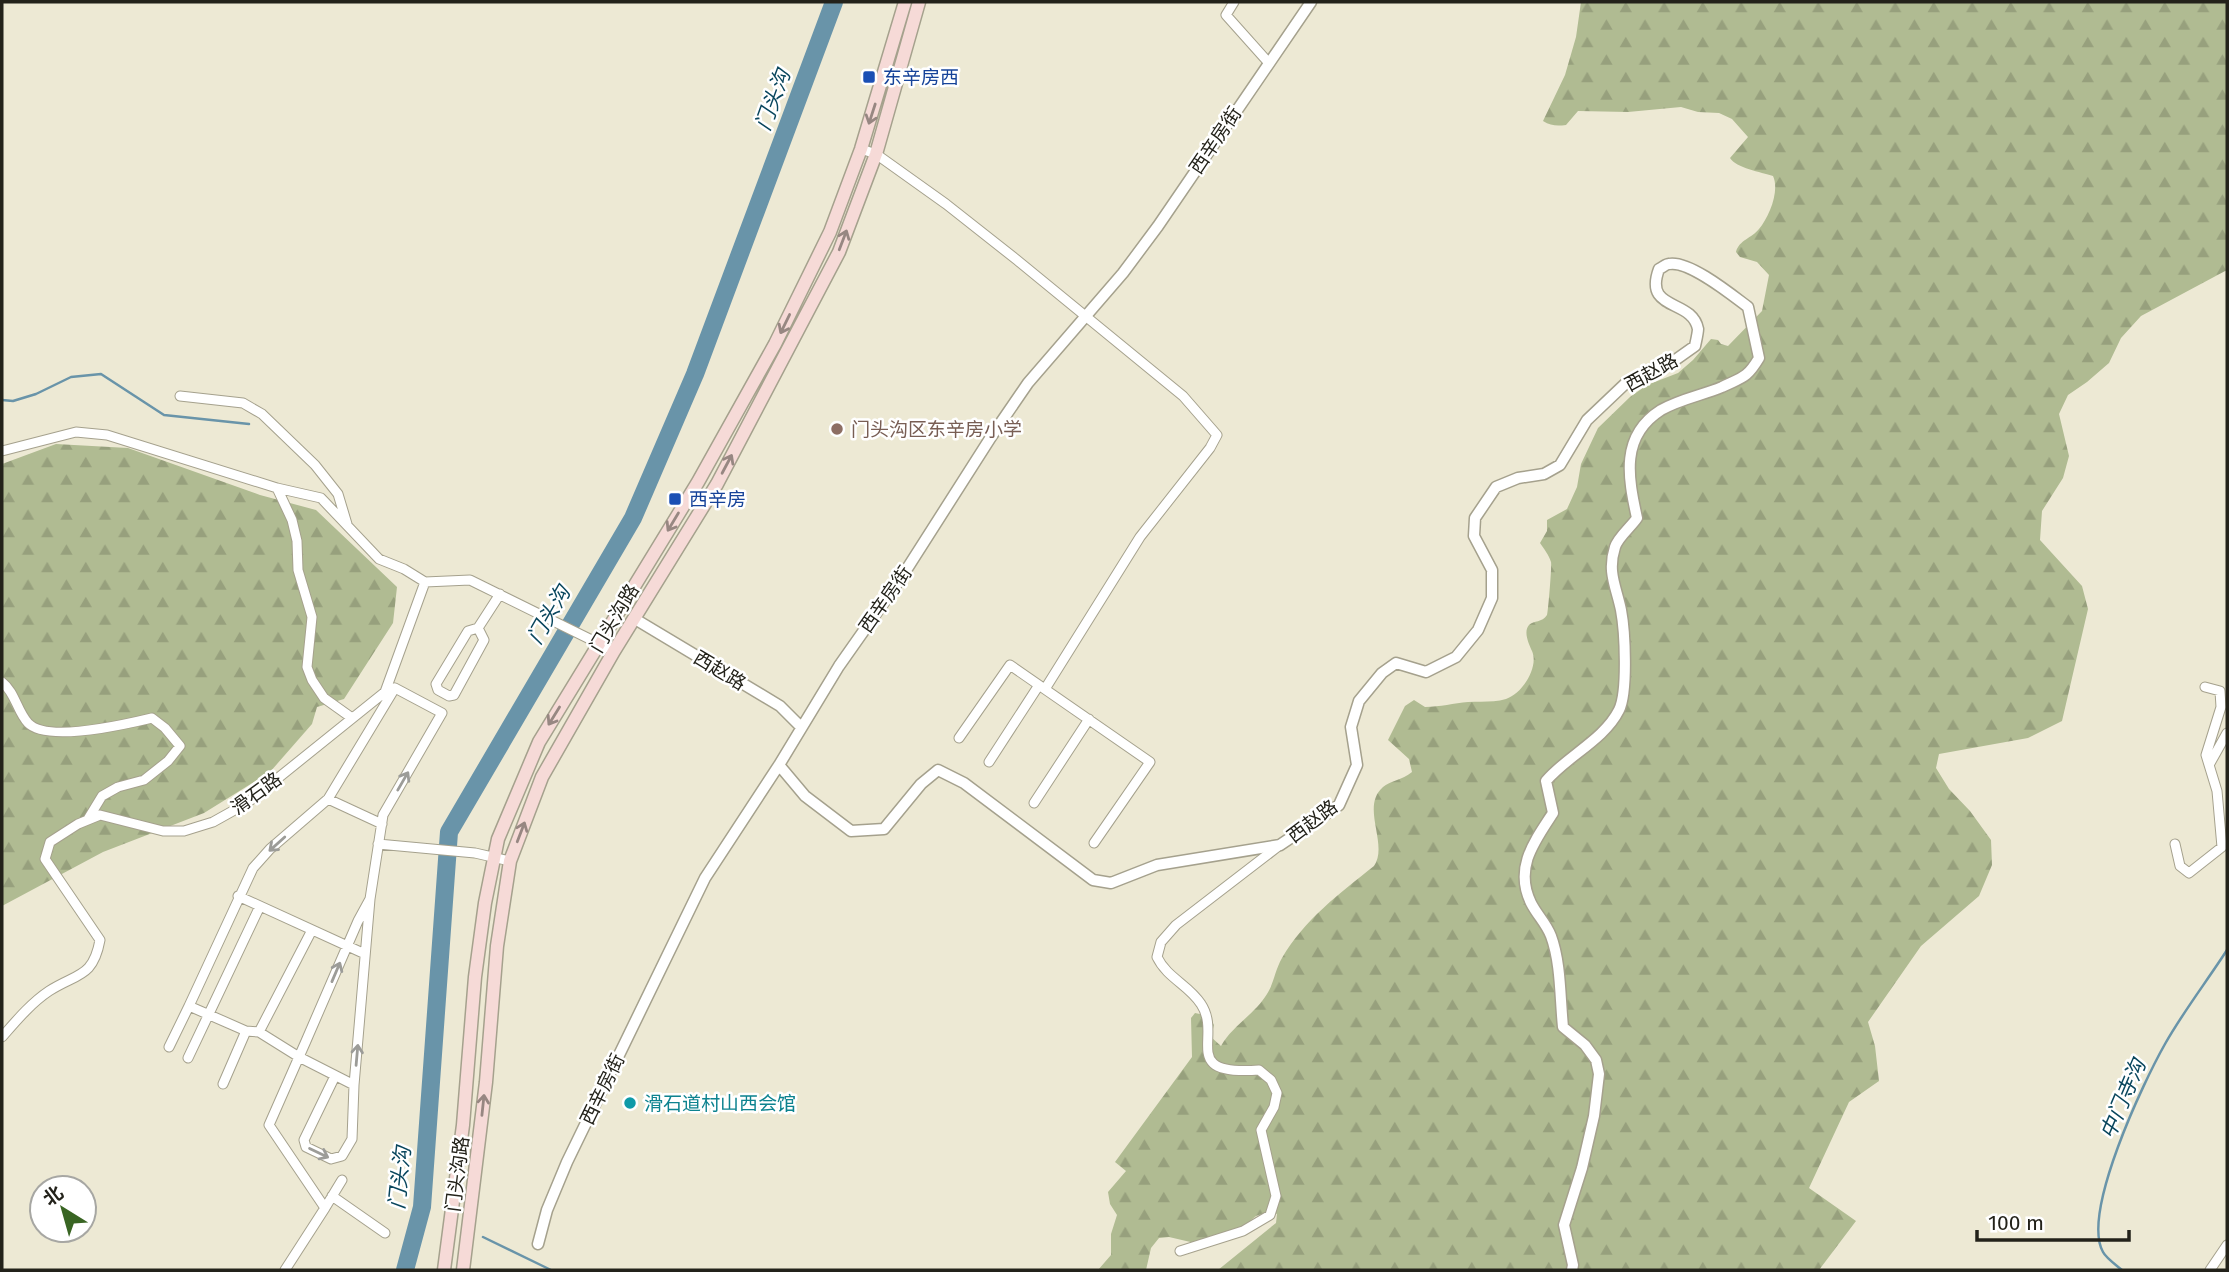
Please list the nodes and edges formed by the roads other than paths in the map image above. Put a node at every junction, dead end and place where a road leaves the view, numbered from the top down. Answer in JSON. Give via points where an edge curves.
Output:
{"nodes":[{"id":1,"x":905,"y":2,"type":"edge"},
{"id":2,"x":919,"y":2,"type":"edge"},
{"id":3,"x":1234,"y":2,"type":"edge"},
{"id":4,"x":1311,"y":2,"type":"edge"},
{"id":5,"x":1268,"y":62,"type":"junction"},
{"id":6,"x":860,"y":149,"type":"junction"},
{"id":7,"x":876,"y":154,"type":"junction"},
{"id":8,"x":1085,"y":316,"type":"junction"},
{"id":9,"x":180,"y":396,"type":"dead end"},
{"id":10,"x":2,"y":451,"type":"edge"},
{"id":11,"x":277,"y":488,"type":"junction"},
{"id":12,"x":347,"y":524,"type":"junction"},
{"id":13,"x":425,"y":582,"type":"junction"},
{"id":14,"x":500,"y":594,"type":"junction"},
{"id":15,"x":635,"y":619,"type":"junction"},
{"id":16,"x":478,"y":628,"type":"junction"},
{"id":17,"x":599,"y":643,"type":"junction"},
{"id":18,"x":614,"y":651,"type":"junction"},
{"id":19,"x":2,"y":682,"type":"edge"},
{"id":20,"x":1042,"y":687,"type":"junction"},
{"id":21,"x":2205,"y":687,"type":"dead end"},
{"id":22,"x":352,"y":718,"type":"junction"},
{"id":23,"x":1089,"y":719,"type":"junction"},
{"id":24,"x":802,"y":727,"type":"junction"},
{"id":25,"x":2227,"y":733,"type":"edge"},
{"id":26,"x":960,"y":738,"type":"dead end"},
{"id":27,"x":989,"y":762,"type":"dead end"},
{"id":28,"x":779,"y":765,"type":"junction"},
{"id":29,"x":2209,"y":765,"type":"junction"},
{"id":30,"x":328,"y":799,"type":"junction"},
{"id":31,"x":1034,"y":803,"type":"dead end"},
{"id":32,"x":88,"y":820,"type":"junction"},
{"id":33,"x":382,"y":824,"type":"junction"},
{"id":34,"x":1094,"y":842,"type":"dead end"},
{"id":35,"x":378,"y":844,"type":"junction"},
{"id":36,"x":2175,"y":844,"type":"dead end"},
{"id":37,"x":1280,"y":845,"type":"junction"},
{"id":38,"x":495,"y":857,"type":"junction"},
{"id":39,"x":510,"y":860,"type":"junction"},
{"id":40,"x":238,"y":896,"type":"junction"},
{"id":41,"x":369,"y":899,"type":"junction"},
{"id":42,"x":260,"y":906,"type":"junction"},
{"id":43,"x":312,"y":930,"type":"junction"},
{"id":44,"x":347,"y":946,"type":"junction"},
{"id":45,"x":365,"y":954,"type":"junction"},
{"id":46,"x":189,"y":1006,"type":"junction"},
{"id":47,"x":210,"y":1015,"type":"junction"},
{"id":48,"x":246,"y":1031,"type":"junction"},
{"id":49,"x":258,"y":1032,"type":"junction"},
{"id":50,"x":2,"y":1037,"type":"edge"},
{"id":51,"x":169,"y":1047,"type":"dead end"},
{"id":52,"x":299,"y":1057,"type":"junction"},
{"id":53,"x":188,"y":1058,"type":"dead end"},
{"id":54,"x":335,"y":1076,"type":"junction"},
{"id":55,"x":223,"y":1084,"type":"dead end"},
{"id":56,"x":354,"y":1085,"type":"junction"},
{"id":57,"x":342,"y":1180,"type":"dead end"},
{"id":58,"x":332,"y":1196,"type":"junction"},
{"id":59,"x":325,"y":1208,"type":"junction"},
{"id":60,"x":385,"y":1233,"type":"dead end"},
{"id":61,"x":538,"y":1244,"type":"dead end"},
{"id":62,"x":2227,"y":1245,"type":"edge"},
{"id":63,"x":1180,"y":1251,"type":"dead end"},
{"id":64,"x":285,"y":1270,"type":"edge"},
{"id":65,"x":444,"y":1270,"type":"edge"},
{"id":66,"x":463,"y":1270,"type":"edge"},
{"id":67,"x":1572,"y":1270,"type":"edge"},
{"id":68,"x":2210,"y":1270,"type":"edge"}],
"edges":[{"from":1,"to":6,"type":"main road","name":"门头沟路","one_way":true},
{"from":2,"to":7,"type":"main road","name":"门头沟路"},
{"from":3,"to":5,"type":"street","via":[[1226,15]]},
{"from":4,"to":5,"type":"street","name":"西辛房街"},
{"from":5,"to":8,"type":"street","name":"西辛房街","via":[[1158,226]]},
{"from":6,"to":7,"type":"street"},
{"from":6,"to":17,"type":"main road","name":"门头沟路","one_way":true,"via":[[830,232],[775,344],[698,482]]},
{"from":7,"to":8,"type":"street"},
{"from":15,"to":7,"type":"main road","name":"门头沟路","one_way":true,"via":[[717,484],[839,252]]},
{"from":8,"to":20,"type":"street","via":[[1183,396],[1217,435],[1140,537]]},
{"from":8,"to":24,"type":"street","name":"西辛房街","via":[[1028,383],[991,436]]},
{"from":9,"to":12,"type":"street","via":[[243,403],[262,414],[338,494]]},
{"from":10,"to":11,"type":"street","via":[[76,432],[107,435]]},
{"from":11,"to":12,"type":"street","via":[[321,498]]},
{"from":11,"to":22,"type":"street","via":[[292,520],[300,578],[312,617],[307,667],[324,698]]},
{"from":12,"to":13,"type":"street","via":[[379,559]]},
{"from":13,"to":14,"type":"street","via":[[470,580]]},
{"from":13,"to":22,"type":"street","name":"滑石路","via":[[385,692]]},
{"from":14,"to":16,"type":"street"},
{"from":14,"to":17,"type":"street"},
{"from":15,"to":18,"type":"main road","name":"门头沟路"},
{"from":15,"to":24,"type":"street","name":"西赵路","via":[[780,706]]},
{"from":16,"to":16,"type":"street","via":[[468,631],[436,684],[449,696],[454,695],[484,640]]},
{"from":17,"to":18,"type":"street"},
{"from":17,"to":38,"type":"main road","name":"门头沟路","one_way":true,"via":[[538,742]]},
{"from":39,"to":18,"type":"main road","name":"门头沟路","one_way":true,"via":[[542,777]]},
{"from":19,"to":32,"type":"street","via":[[36,729],[55,732],[121,726],[152,718],[180,746],[144,780],[102,796]]},
{"from":20,"to":23,"type":"street"},
{"from":20,"to":26,"type":"street","via":[[1010,665]]},
{"from":20,"to":27,"type":"street"},
{"from":21,"to":29,"type":"street","via":[[2220,691],[2221,707],[2206,755]]},
{"from":22,"to":32,"type":"street","name":"滑石路","via":[[247,803],[213,822],[184,831],[163,831],[100,815]]},
{"from":23,"to":31,"type":"street"},
{"from":23,"to":34,"type":"street","via":[[1150,762]]},
{"from":24,"to":28,"type":"street","name":"西辛房街"},
{"from":25,"to":29,"type":"street"},
{"from":28,"to":37,"type":"street","name":"西赵路","via":[[805,796],[851,831],[884,830],[921,784],[938,771],[964,783],[1093,880],[1111,883],[1157,865]]},
{"from":28,"to":61,"type":"street","name":"西辛房街","via":[[683,920],[567,1162]]},
{"from":29,"to":36,"type":"street","via":[[2217,791],[2222,847],[2189,873],[2180,866]]},
{"from":30,"to":33,"type":"street"},
{"from":33,"to":30,"type":"street","one_way":true,"via":[[442,713],[395,688]]},
{"from":30,"to":40,"type":"street","one_way":true,"via":[[270,849]]},
{"from":32,"to":50,"type":"street","via":[[50,842],[45,859],[100,940],[97,959],[82,975],[29,1007]]},
{"from":33,"to":35,"type":"street"},
{"from":35,"to":38,"type":"street"},
{"from":35,"to":41,"type":"street"},
{"from":37,"to":63,"type":"street","via":[[1177,925],[1161,942],[1157,957],[1166,972],[1204,1008],[1206,1051],[1213,1062],[1226,1070],[1259,1070],[1277,1093],[1261,1130],[1276,1196],[1270,1215],[1243,1231]]},
{"from":37,"to":67,"type":"street","name":"西赵路","via":[[1339,806],[1357,765],[1351,727],[1359,701],[1382,673],[1396,663],[1426,671],[1456,657],[1478,630],[1492,598],[1492,570],[1474,536],[1475,518],[1496,488],[1560,465],[1587,420],[1627,382],[1671,363],[1695,346],[1698,329],[1690,314],[1658,295],[1654,283],[1659,269],[1670,263],[1687,267],[1748,307],[1759,358],[1748,375],[1661,411],[1642,428],[1629,454],[1637,517],[1615,544],[1610,569],[1621,612],[1625,692],[1618,712],[1597,737],[1558,766],[1546,781],[1553,813],[1526,858],[1531,904],[1552,937],[1563,1027],[1585,1045],[1599,1074],[1594,1116],[1564,1225]]},
{"from":38,"to":39,"type":"street"},
{"from":38,"to":65,"type":"main road","name":"门头沟路","via":[[475,977],[463,1125]]},
{"from":66,"to":39,"type":"main road","name":"门头沟路","one_way":true},
{"from":40,"to":42,"type":"street"},
{"from":40,"to":46,"type":"street"},
{"from":41,"to":44,"type":"street"},
{"from":41,"to":45,"type":"street"},
{"from":42,"to":43,"type":"street"},
{"from":42,"to":47,"type":"street"},
{"from":43,"to":44,"type":"street"},
{"from":43,"to":49,"type":"street"},
{"from":44,"to":45,"type":"street"},
{"from":52,"to":44,"type":"street","one_way":true},
{"from":56,"to":45,"type":"street","one_way":true},
{"from":46,"to":47,"type":"street"},
{"from":46,"to":51,"type":"street"},
{"from":47,"to":48,"type":"street"},
{"from":47,"to":53,"type":"street"},
{"from":48,"to":49,"type":"street"},
{"from":48,"to":55,"type":"street"},
{"from":49,"to":52,"type":"street"},
{"from":52,"to":54,"type":"street"},
{"from":52,"to":59,"type":"street","via":[[269,1125]]},
{"from":54,"to":56,"type":"street"},
{"from":54,"to":56,"type":"street","one_way":true,"via":[[304,1140],[314,1151],[331,1158],[348,1149]]},
{"from":57,"to":58,"type":"street"},
{"from":58,"to":59,"type":"street"},
{"from":58,"to":60,"type":"street"},
{"from":59,"to":64,"type":"street"},
{"from":62,"to":68,"type":"street"}]}
